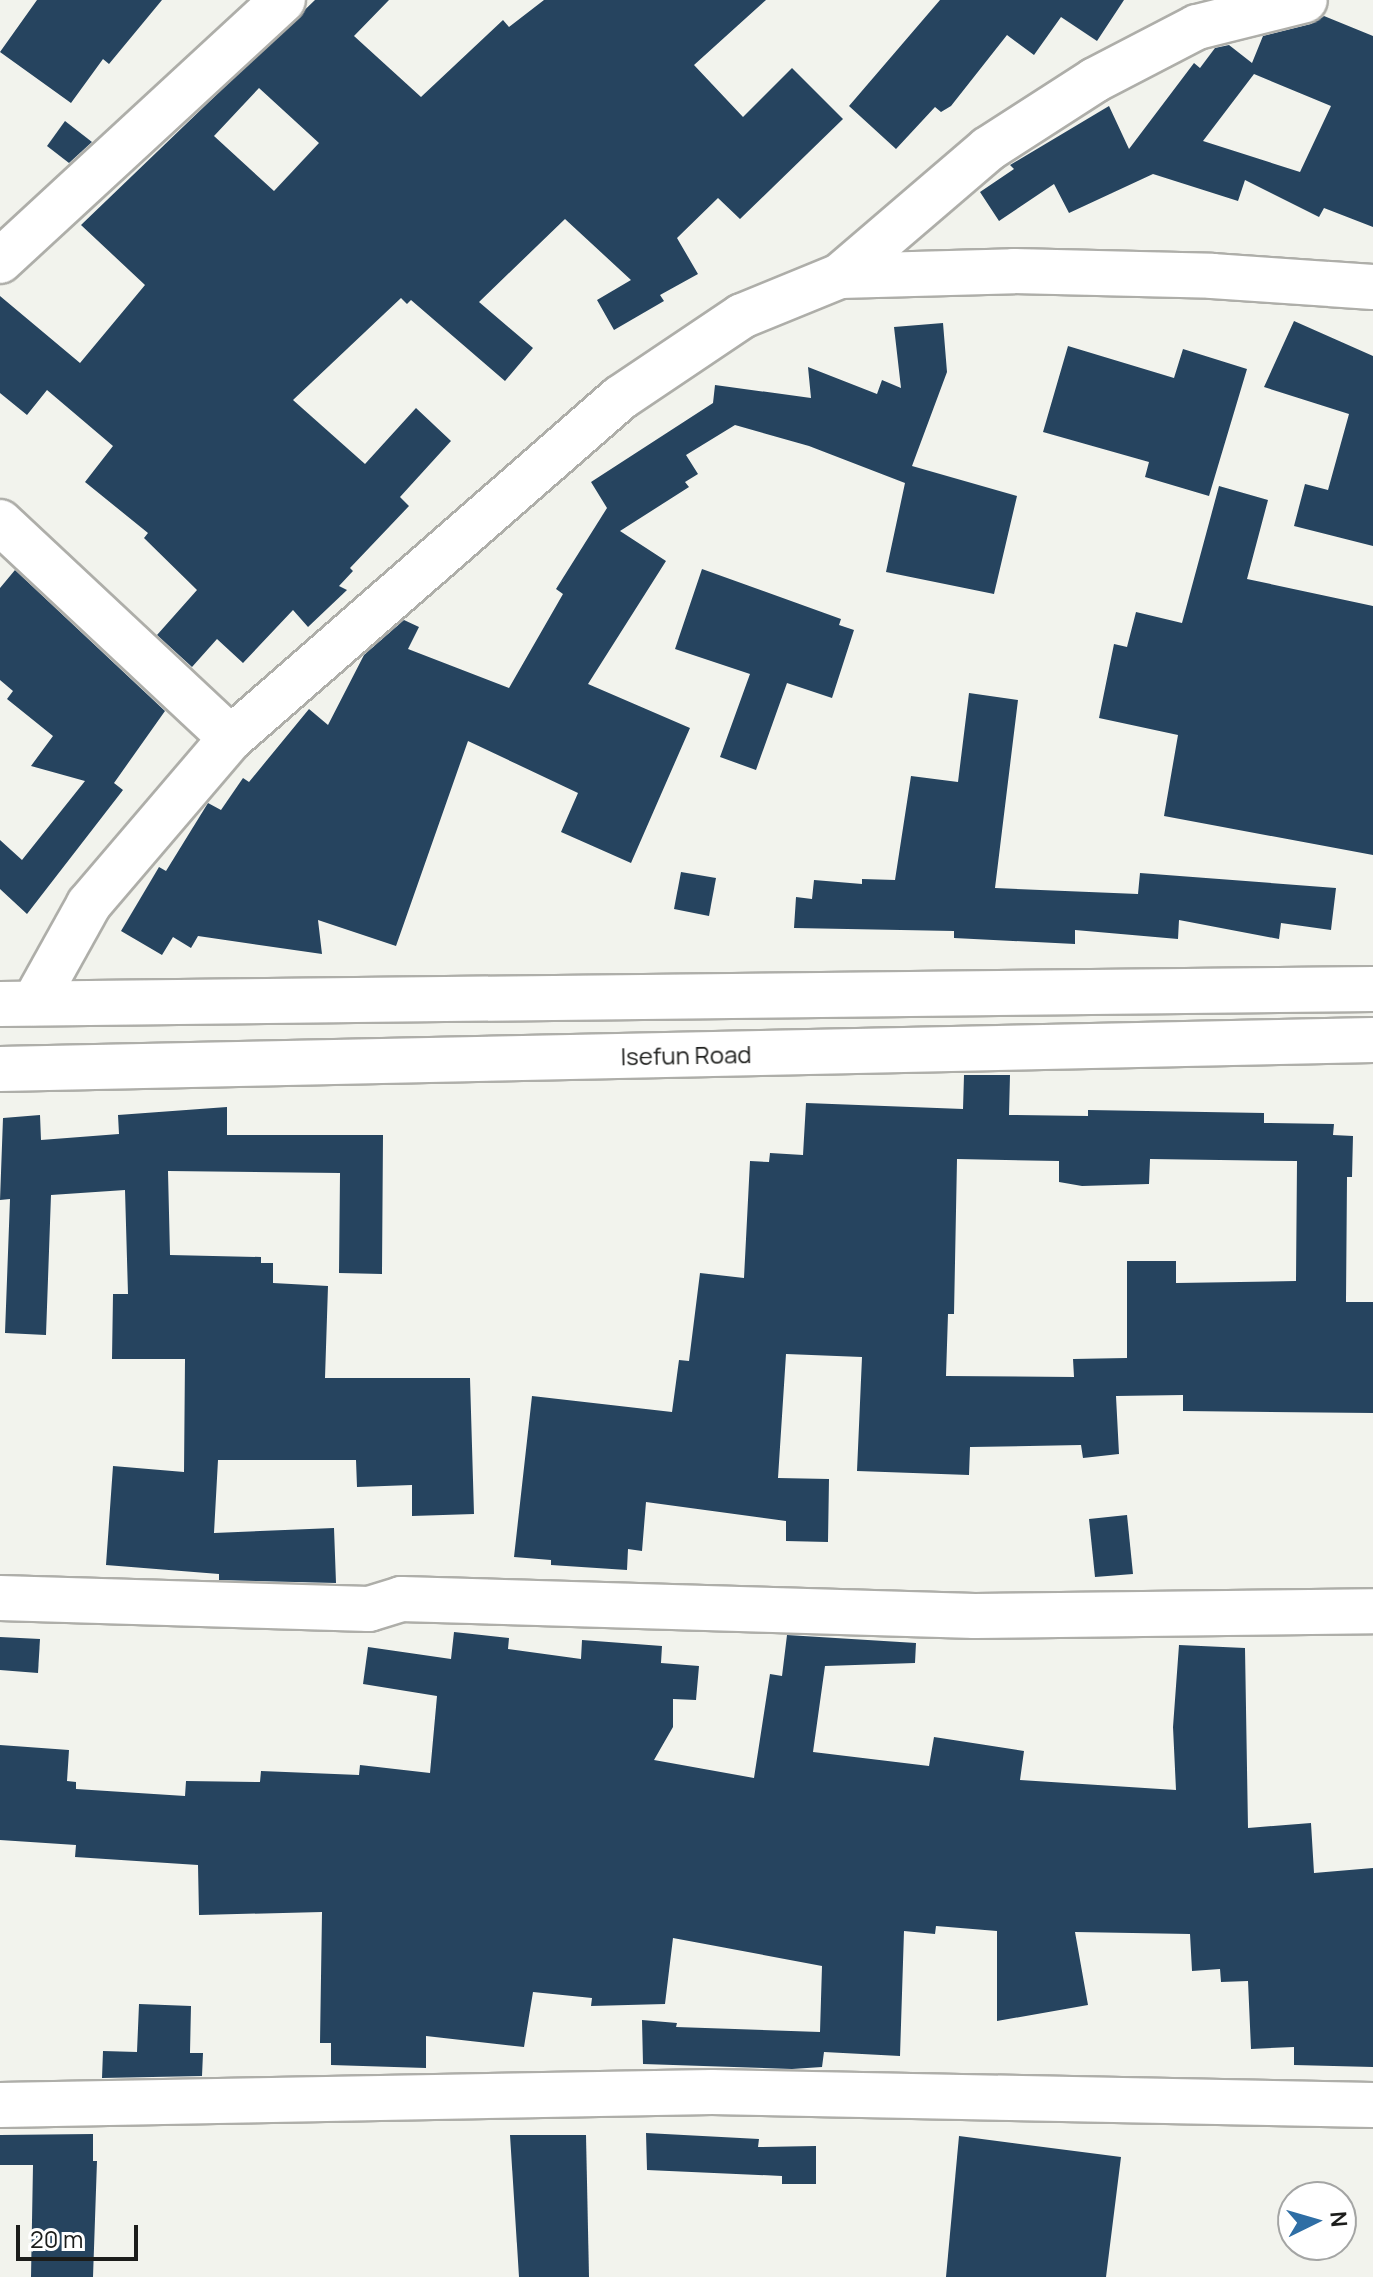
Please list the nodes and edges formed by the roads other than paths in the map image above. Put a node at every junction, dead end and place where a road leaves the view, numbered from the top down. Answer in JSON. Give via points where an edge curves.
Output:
{"nodes":[{"id":1,"x":283,"y":0,"type":"edge"},
{"id":2,"x":1305,"y":0,"type":"edge"},
{"id":3,"x":0,"y":261,"type":"edge"},
{"id":4,"x":840,"y":276,"type":"junction"},
{"id":5,"x":1373,"y":287,"type":"edge"},
{"id":6,"x":0,"y":522,"type":"edge"},
{"id":7,"x":231,"y":738,"type":"junction"},
{"id":8,"x":1373,"y":989,"type":"edge"},
{"id":9,"x":17,"y":1003,"type":"edge"},
{"id":10,"x":1373,"y":1040,"type":"edge"},
{"id":11,"x":0,"y":1069,"type":"edge"},
{"id":12,"x":0,"y":1598,"type":"edge"},
{"id":13,"x":1373,"y":1611,"type":"edge"},
{"id":14,"x":0,"y":2105,"type":"edge"},
{"id":15,"x":1373,"y":2105,"type":"edge"}],
"edges":[{"from":1,"to":3,"type":"street"},
{"from":2,"to":4,"type":"street","via":[[1197,27],[1095,80],[988,149]]},
{"from":4,"to":5,"type":"street","via":[[1014,271]]},
{"from":4,"to":7,"type":"street","via":[[742,316],[620,398]]},
{"from":6,"to":7,"type":"street"},
{"from":7,"to":9,"type":"street","via":[[89,904]]},
{"from":8,"to":9,"type":"street"},
{"from":10,"to":11,"type":"street","name":"Isefun Road"},
{"from":12,"to":13,"type":"street","via":[[369,1609],[401,1599],[975,1616]]},
{"from":14,"to":15,"type":"street","via":[[712,2092]]}]}
